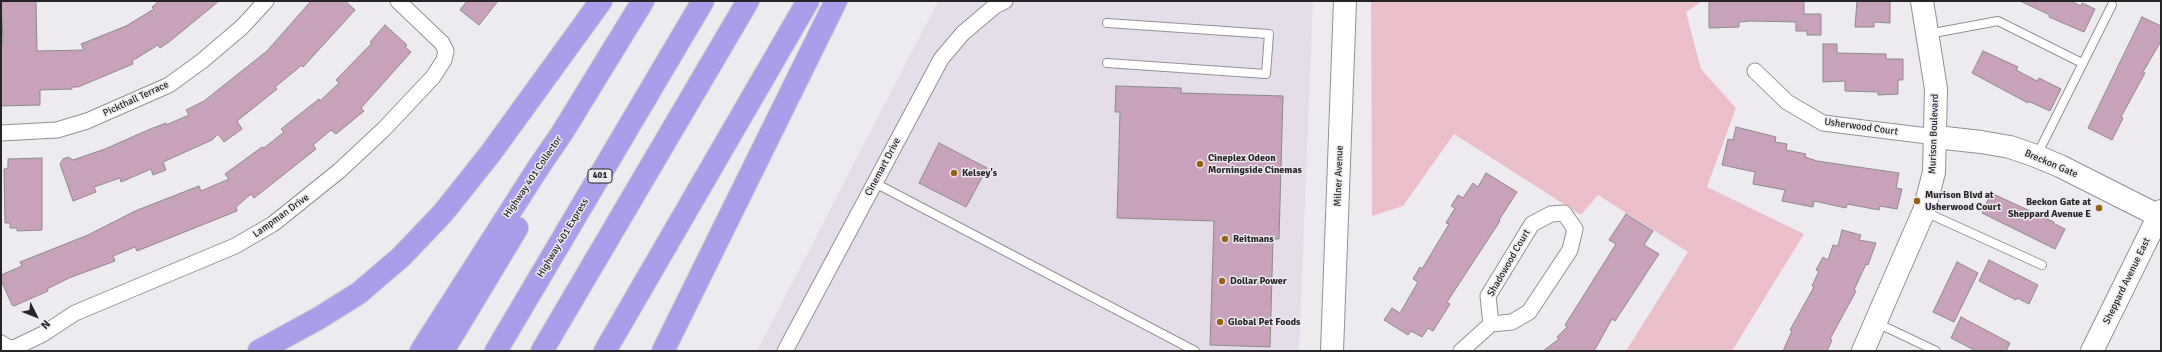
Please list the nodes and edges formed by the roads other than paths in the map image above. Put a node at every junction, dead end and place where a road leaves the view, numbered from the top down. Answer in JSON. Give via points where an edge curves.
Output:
{"nodes":[{"id":1,"x":266,"y":1,"type":"edge"},
{"id":2,"x":398,"y":1,"type":"edge"},
{"id":3,"x":601,"y":1,"type":"edge"},
{"id":4,"x":643,"y":1,"type":"edge"},
{"id":5,"x":704,"y":1,"type":"edge"},
{"id":6,"x":748,"y":1,"type":"edge"},
{"id":7,"x":808,"y":1,"type":"edge"},
{"id":8,"x":836,"y":1,"type":"edge"},
{"id":9,"x":1005,"y":1,"type":"edge"},
{"id":10,"x":1345,"y":1,"type":"edge"},
{"id":11,"x":1922,"y":1,"type":"edge"},
{"id":12,"x":2112,"y":5,"type":"dead end"},
{"id":13,"x":1108,"y":23,"type":"dead end"},
{"id":14,"x":1928,"y":34,"type":"junction"},
{"id":15,"x":1107,"y":63,"type":"dead end"},
{"id":16,"x":2082,"y":63,"type":"junction"},
{"id":17,"x":1755,"y":71,"type":"dead end"},
{"id":18,"x":1,"y":133,"type":"edge"},
{"id":19,"x":562,"y":133,"type":"junction"},
{"id":20,"x":1936,"y":137,"type":"junction"},
{"id":21,"x":2036,"y":156,"type":"junction"},
{"id":22,"x":875,"y":183,"type":"junction"},
{"id":23,"x":1924,"y":211,"type":"junction"},
{"id":24,"x":2160,"y":215,"type":"edge"},
{"id":25,"x":2042,"y":265,"type":"dead end"},
{"id":26,"x":1876,"y":323,"type":"junction"},
{"id":27,"x":1491,"y":324,"type":"junction"},
{"id":28,"x":4,"y":345,"type":"edge"},
{"id":29,"x":259,"y":351,"type":"edge"},
{"id":30,"x":421,"y":351,"type":"edge"},
{"id":31,"x":443,"y":351,"type":"edge"},
{"id":32,"x":496,"y":351,"type":"edge"},
{"id":33,"x":542,"y":351,"type":"edge"},
{"id":34,"x":605,"y":351,"type":"edge"},
{"id":35,"x":663,"y":351,"type":"edge"},
{"id":36,"x":785,"y":351,"type":"edge"},
{"id":37,"x":1195,"y":351,"type":"edge"},
{"id":38,"x":1332,"y":351,"type":"edge"},
{"id":39,"x":1461,"y":351,"type":"edge"},
{"id":40,"x":1863,"y":351,"type":"edge"},
{"id":41,"x":1936,"y":351,"type":"edge"},
{"id":42,"x":2092,"y":351,"type":"edge"}],
"edges":[{"from":1,"to":18,"type":"street","name":"Pickthall Terrace","via":[[242,27],[169,85],[87,121],[57,130]]},
{"from":2,"to":28,"type":"street","name":"Lampman Drive","via":[[442,43],[446,51],[444,60],[433,77],[351,162],[254,236],[74,313],[33,340],[14,348]]},
{"from":3,"to":29,"type":"highway","via":[[490,154],[443,213],[401,257],[359,293]]},
{"from":4,"to":19,"type":"highway","name":"Highway 401 Collector"},
{"from":5,"to":32,"type":"highway","name":"Highway 401 Express","number":"401"},
{"from":6,"to":33,"type":"highway"},
{"from":7,"to":34,"type":"highway"},
{"from":8,"to":35,"type":"highway"},
{"from":9,"to":22,"type":"street","name":"Cinemart Drive","via":[[995,6],[963,33],[941,59]]},
{"from":10,"to":38,"type":"street","name":"Milner Avenue"},
{"from":11,"to":14,"type":"street","name":"Murison Boulevard"},
{"from":12,"to":16,"type":"lane"},
{"from":13,"to":15,"type":"lane","via":[[1269,34],[1266,74]]},
{"from":14,"to":16,"type":"lane","via":[[1998,21]]},
{"from":14,"to":20,"type":"street","name":"Murison Boulevard","via":[[1936,89]]},
{"from":16,"to":21,"type":"lane"},
{"from":17,"to":20,"type":"street","name":"Usherwood Court","via":[[1787,102],[1823,123]]},
{"from":19,"to":30,"type":"highway","name":"Highway 401 Collector"},
{"from":19,"to":31,"type":"highway","via":[[553,168]]},
{"from":20,"to":21,"type":"street","name":"Breckon Gate","via":[[2010,147]]},
{"from":20,"to":23,"type":"street","name":"Murison Boulevard","via":[[1934,172]]},
{"from":21,"to":24,"type":"street","name":"Breckon Gate"},
{"from":22,"to":36,"type":"street","name":"Cinemart Drive"},
{"from":22,"to":37,"type":"lane"},
{"from":23,"to":25,"type":"lane"},
{"from":23,"to":26,"type":"street","name":"Murison Boulevard"},
{"from":24,"to":42,"type":"street","name":"Sheppard Avenue East"},
{"from":26,"to":40,"type":"street","name":"Murison Boulevard"},
{"from":26,"to":41,"type":"lane"},
{"from":27,"to":27,"type":"street","name":"Shadowood Court","via":[[1488,296],[1532,224],[1551,214],[1564,213],[1575,229],[1570,250],[1529,312],[1512,322]]},
{"from":27,"to":39,"type":"street"}]}
